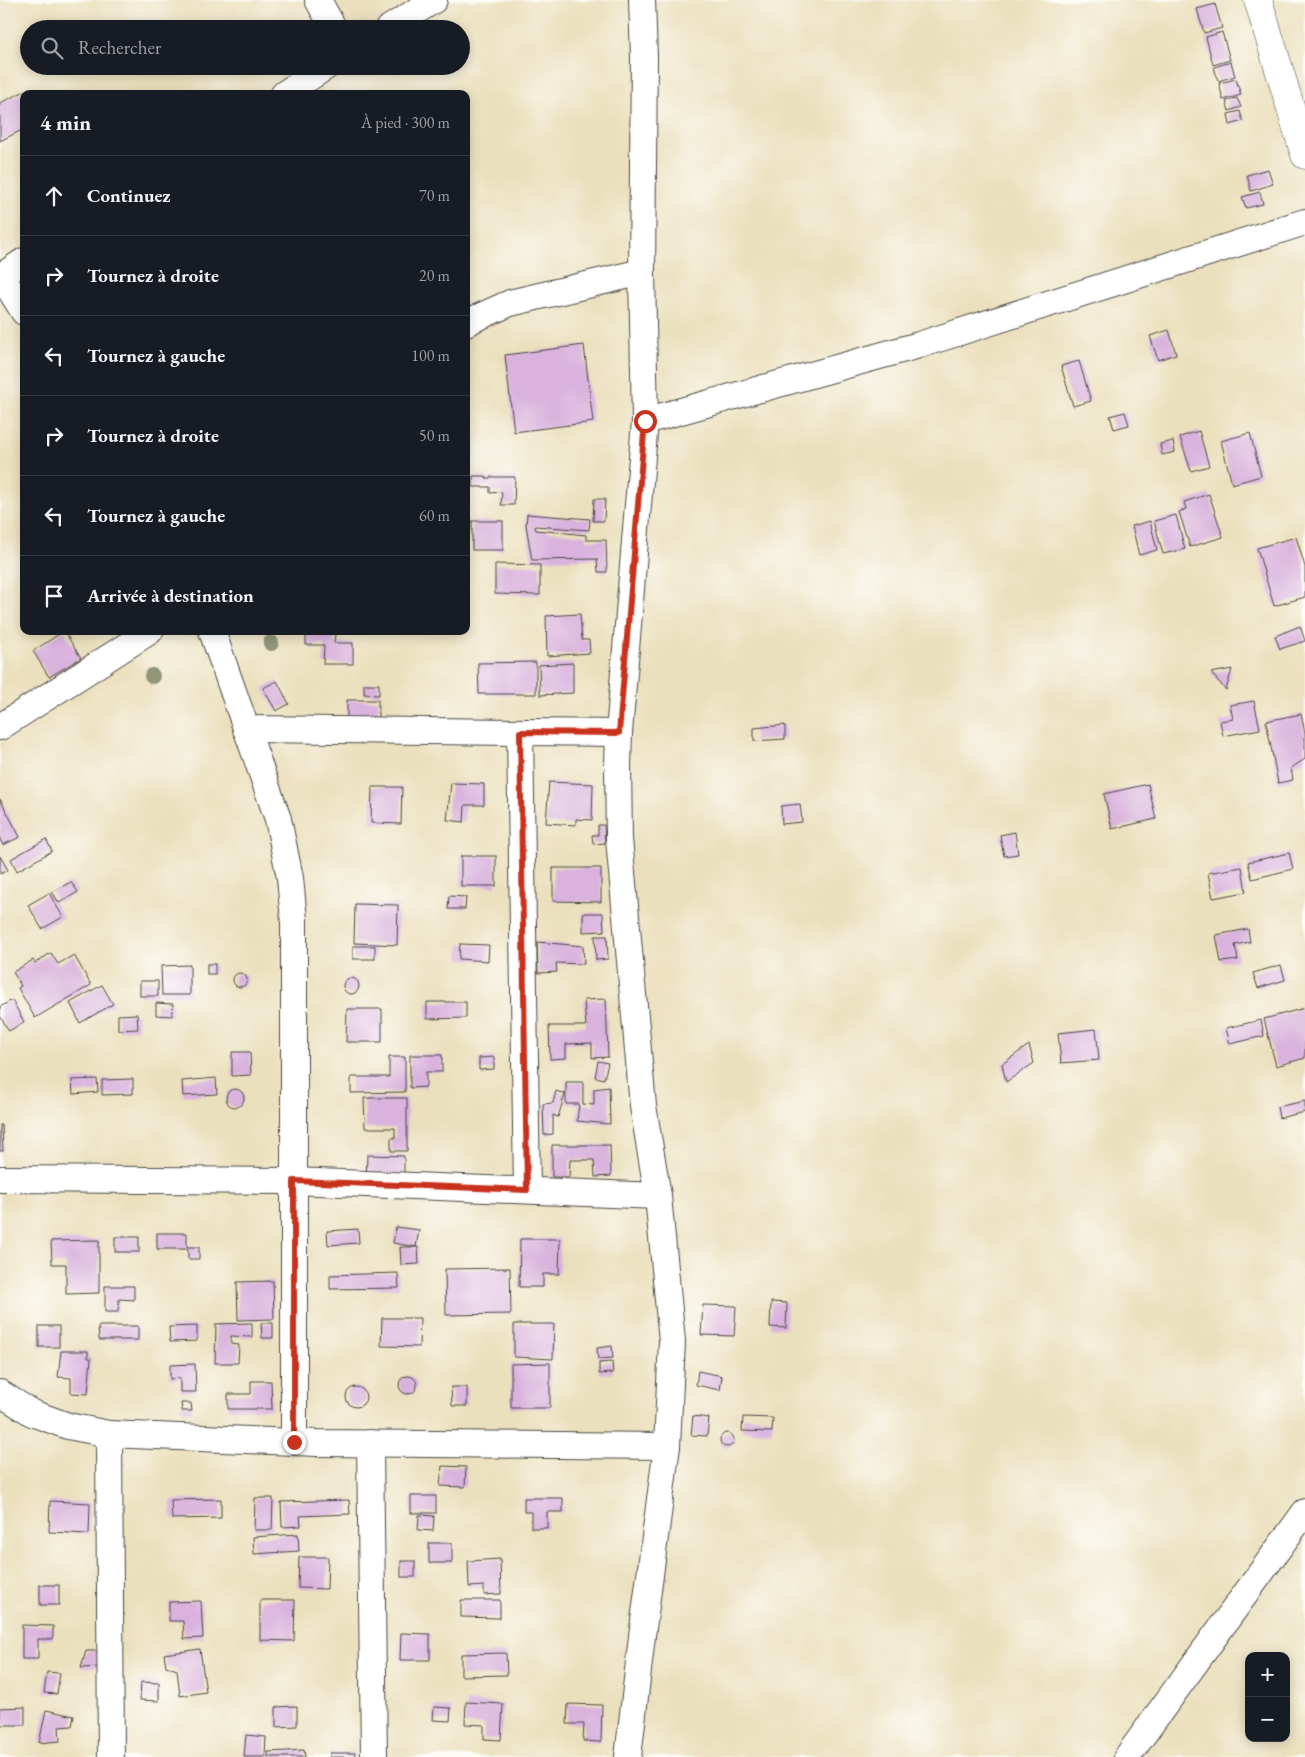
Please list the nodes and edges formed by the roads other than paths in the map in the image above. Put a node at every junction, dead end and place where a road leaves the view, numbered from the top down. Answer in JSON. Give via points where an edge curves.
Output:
{"nodes":[{"id":1,"x":318,"y":0,"type":"edge"},
{"id":2,"x":434,"y":0,"type":"edge"},
{"id":3,"x":642,"y":0,"type":"edge"},
{"id":4,"x":1258,"y":0,"type":"edge"},
{"id":5,"x":329,"y":20,"type":"edge"},
{"id":6,"x":402,"y":20,"type":"edge"},
{"id":7,"x":313,"y":75,"type":"edge"},
{"id":8,"x":290,"y":90,"type":"edge"},
{"id":9,"x":1305,"y":155,"type":"edge"},
{"id":10,"x":1305,"y":222,"type":"edge"},
{"id":11,"x":20,"y":263,"type":"edge"},
{"id":12,"x":642,"y":272,"type":"junction"},
{"id":13,"x":0,"y":275,"type":"edge"},
{"id":14,"x":20,"y":306,"type":"edge"},
{"id":15,"x":470,"y":321,"type":"edge"},
{"id":16,"x":645,"y":421,"type":"junction"},
{"id":17,"x":144,"y":635,"type":"edge"},
{"id":18,"x":213,"y":635,"type":"edge"},
{"id":19,"x":0,"y":727,"type":"edge"},
{"id":20,"x":246,"y":729,"type":"junction"},
{"id":21,"x":520,"y":732,"type":"junction"},
{"id":22,"x":619,"y":733,"type":"junction"},
{"id":23,"x":0,"y":1179,"type":"edge"},
{"id":24,"x":294,"y":1181,"type":"junction"},
{"id":25,"x":527,"y":1190,"type":"junction"},
{"id":26,"x":658,"y":1196,"type":"junction"},
{"id":27,"x":0,"y":1394,"type":"edge"},
{"id":28,"x":109,"y":1434,"type":"junction"},
{"id":29,"x":294,"y":1442,"type":"junction"},
{"id":30,"x":370,"y":1443,"type":"junction"},
{"id":31,"x":667,"y":1446,"type":"junction"},
{"id":32,"x":1305,"y":1512,"type":"edge"},
{"id":33,"x":111,"y":1757,"type":"edge"},
{"id":34,"x":374,"y":1757,"type":"edge"},
{"id":35,"x":628,"y":1757,"type":"edge"},
{"id":36,"x":1127,"y":1757,"type":"edge"}],
"edges":[{"from":1,"to":5,"type":"street"},
{"from":2,"to":6,"type":"street"},
{"from":3,"to":12,"type":"street"},
{"from":4,"to":9,"type":"highway"},
{"from":7,"to":8,"type":"street"},
{"from":10,"to":16,"type":"street","via":[[919,345]]},
{"from":11,"to":13,"type":"street"},
{"from":12,"to":15,"type":"street","via":[[510,303]]},
{"from":12,"to":16,"type":"street"},
{"from":13,"to":14,"type":"street"},
{"from":16,"to":22,"type":"street"},
{"from":17,"to":19,"type":"street"},
{"from":18,"to":20,"type":"street"},
{"from":20,"to":21,"type":"street"},
{"from":20,"to":24,"type":"street","via":[[278,819],[290,878],[294,920]]},
{"from":21,"to":22,"type":"street"},
{"from":21,"to":25,"type":"street"},
{"from":22,"to":26,"type":"street","via":[[619,839],[643,1106]]},
{"from":23,"to":24,"type":"street"},
{"from":24,"to":25,"type":"street"},
{"from":24,"to":29,"type":"street"},
{"from":25,"to":26,"type":"street"},
{"from":26,"to":31,"type":"street","via":[[672,1341]]},
{"from":27,"to":28,"type":"street","via":[[32,1413],[68,1426]]},
{"from":28,"to":29,"type":"street"},
{"from":28,"to":33,"type":"street"},
{"from":29,"to":30,"type":"street"},
{"from":30,"to":31,"type":"street"},
{"from":30,"to":34,"type":"street"},
{"from":31,"to":35,"type":"street"},
{"from":32,"to":36,"type":"street"}]}
